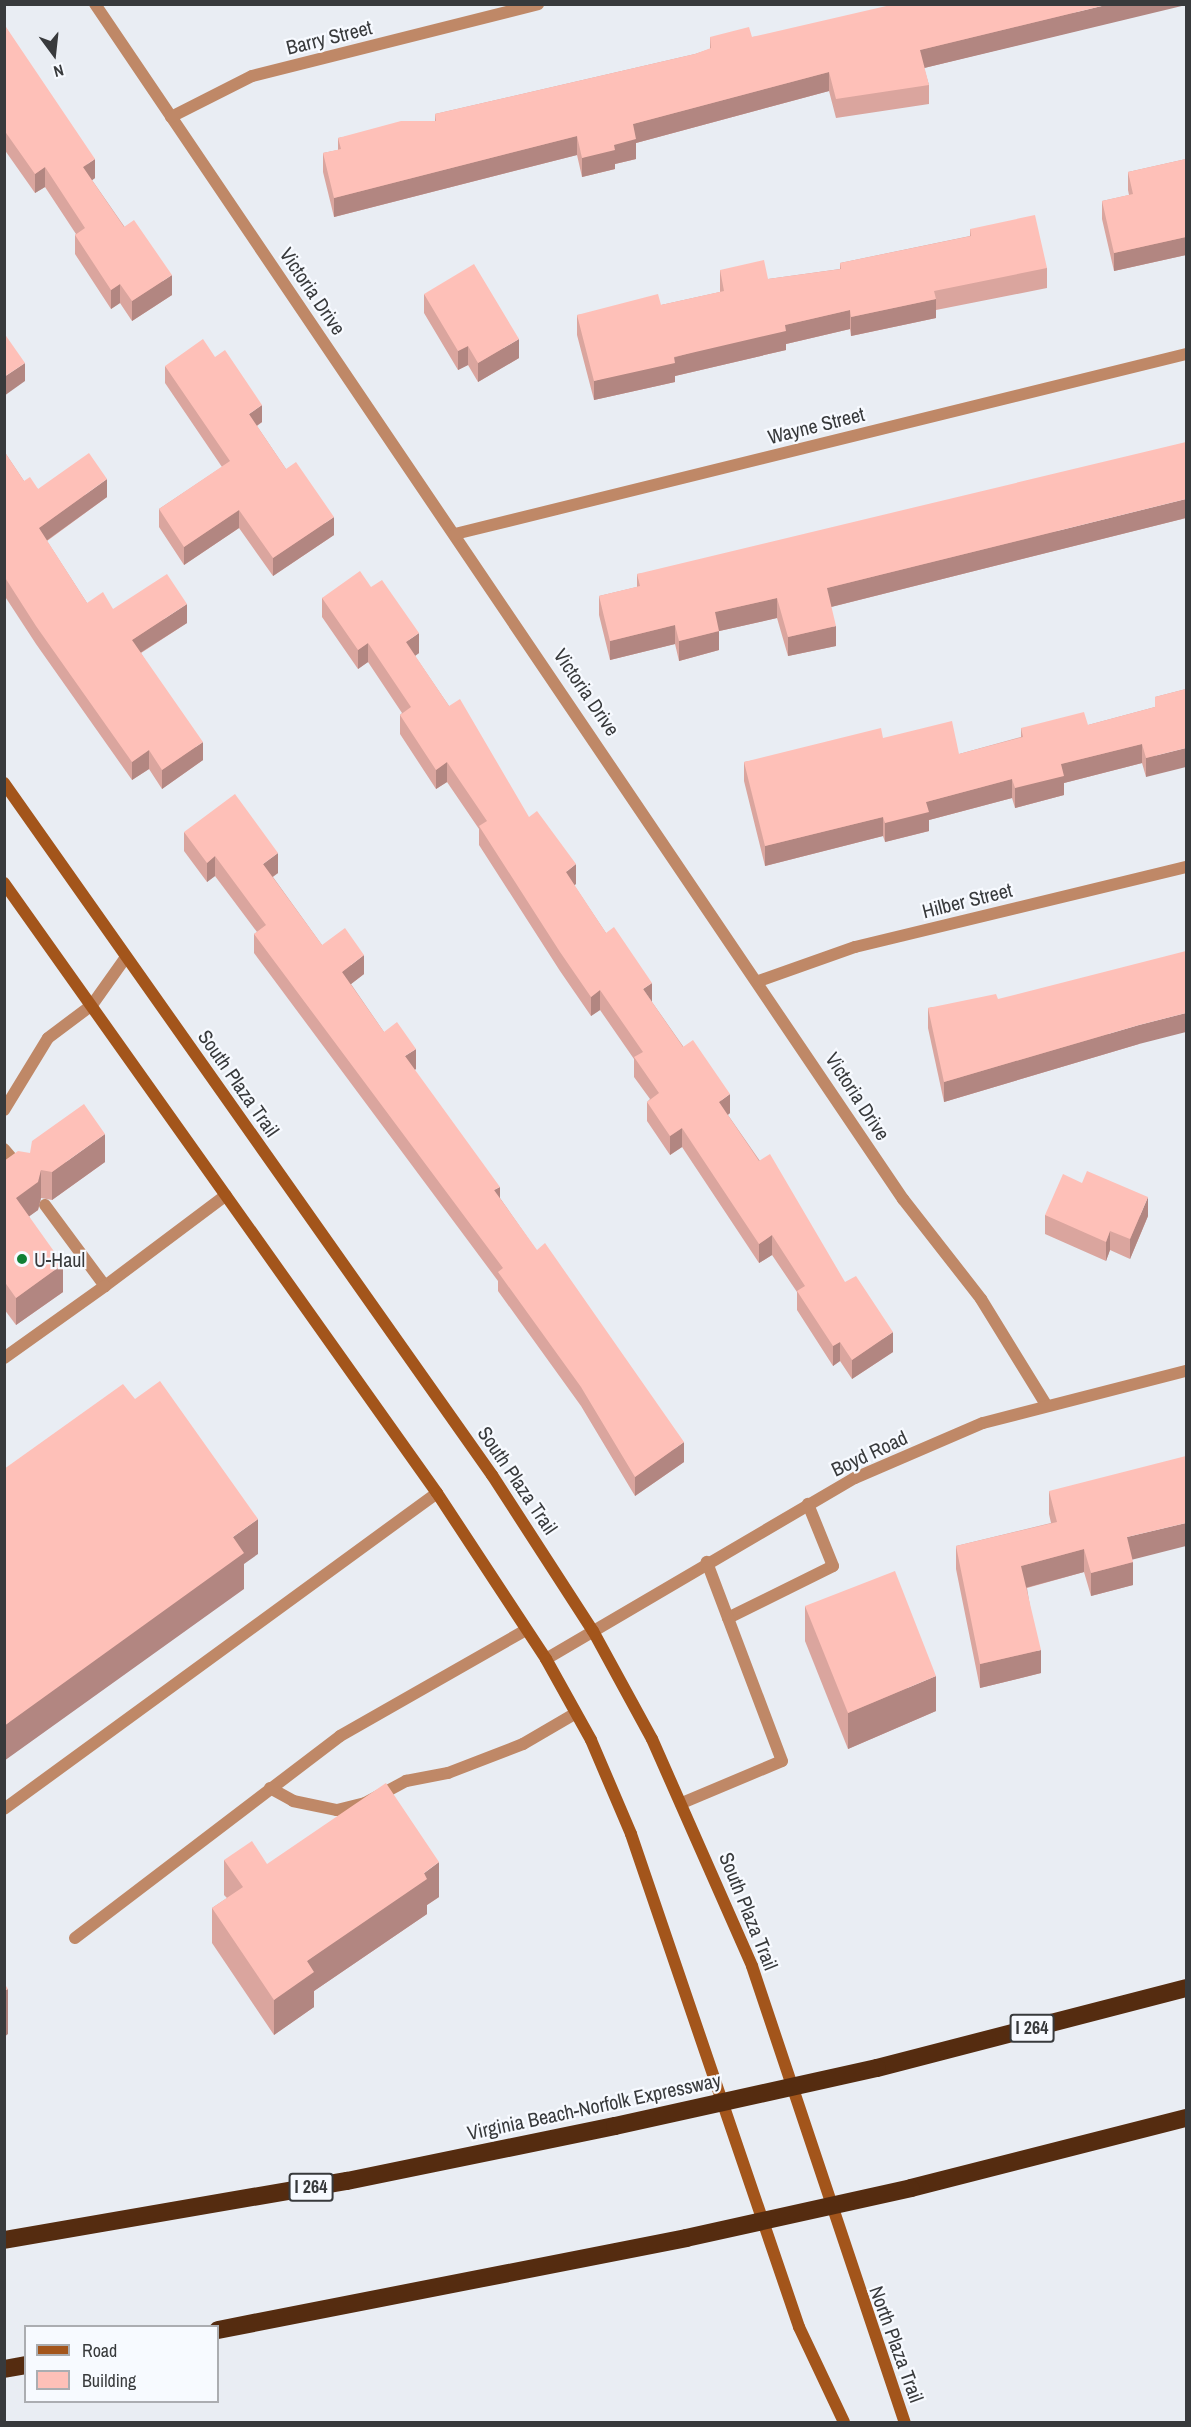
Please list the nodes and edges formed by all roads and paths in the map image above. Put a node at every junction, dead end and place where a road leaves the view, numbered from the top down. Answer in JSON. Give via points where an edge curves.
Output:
{"nodes":[{"id":1,"x":95,"y":4,"type":"edge"},
{"id":2,"x":538,"y":4,"type":"edge"},
{"id":3,"x":171,"y":117,"type":"junction"},
{"id":4,"x":1186,"y":354,"type":"edge"},
{"id":5,"x":455,"y":534,"type":"junction"},
{"id":6,"x":4,"y":783,"type":"edge"},
{"id":7,"x":1186,"y":867,"type":"edge"},
{"id":8,"x":4,"y":883,"type":"edge"},
{"id":9,"x":126,"y":957,"type":"junction"},
{"id":10,"x":759,"y":981,"type":"junction"},
{"id":11,"x":92,"y":1005,"type":"junction"},
{"id":12,"x":4,"y":1110,"type":"edge"},
{"id":13,"x":4,"y":1149,"type":"edge"},
{"id":14,"x":25,"y":1174,"type":"edge"},
{"id":15,"x":226,"y":1195,"type":"junction"},
{"id":16,"x":45,"y":1205,"type":"dead end"},
{"id":17,"x":105,"y":1286,"type":"junction"},
{"id":18,"x":4,"y":1358,"type":"edge"},
{"id":19,"x":1186,"y":1371,"type":"edge"},
{"id":20,"x":1045,"y":1403,"type":"junction"},
{"id":21,"x":437,"y":1493,"type":"junction"},
{"id":22,"x":808,"y":1504,"type":"junction"},
{"id":23,"x":707,"y":1562,"type":"junction"},
{"id":24,"x":728,"y":1618,"type":"junction"},
{"id":25,"x":526,"y":1630,"type":"junction"},
{"id":26,"x":593,"y":1631,"type":"junction"},
{"id":27,"x":546,"y":1659,"type":"junction"},
{"id":28,"x":576,"y":1713,"type":"junction"},
{"id":29,"x":270,"y":1788,"type":"junction"},
{"id":30,"x":682,"y":1803,"type":"junction"},
{"id":31,"x":4,"y":1809,"type":"edge"},
{"id":32,"x":75,"y":1938,"type":"dead end"},
{"id":33,"x":1186,"y":1988,"type":"edge"},
{"id":34,"x":1186,"y":2118,"type":"edge"},
{"id":35,"x":4,"y":2240,"type":"edge"},
{"id":36,"x":852,"y":2278,"type":"joint"},
{"id":37,"x":219,"y":2330,"type":"edge"},
{"id":38,"x":24,"y":2365,"type":"edge"},
{"id":39,"x":4,"y":2369,"type":"edge"},
{"id":40,"x":844,"y":2422,"type":"edge"},
{"id":41,"x":904,"y":2422,"type":"edge"}],
"edges":[{"from":1,"to":3,"type":"street","name":"Victoria Drive"},
{"from":2,"to":3,"type":"street","name":"Barry Street","via":[[252,76]]},
{"from":3,"to":5,"type":"street","name":"Victoria Drive"},
{"from":4,"to":5,"type":"street","name":"Wayne Street"},
{"from":5,"to":10,"type":"street","name":"Victoria Drive"},
{"from":6,"to":9,"type":"main road","name":"South Plaza Trail"},
{"from":7,"to":10,"type":"street","name":"Hilber Street","via":[[855,947]]},
{"from":8,"to":11,"type":"main road"},
{"from":9,"to":11,"type":"street"},
{"from":9,"to":26,"type":"main road","name":"South Plaza Trail","via":[[492,1475]]},
{"from":10,"to":20,"type":"street","name":"Victoria Drive","via":[[903,1199],[981,1299]]},
{"from":11,"to":12,"type":"street","via":[[48,1038]]},
{"from":11,"to":15,"type":"main road"},
{"from":13,"to":14,"type":"street"},
{"from":15,"to":17,"type":"street"},
{"from":15,"to":21,"type":"main road"},
{"from":16,"to":17,"type":"street"},
{"from":17,"to":18,"type":"street"},
{"from":19,"to":20,"type":"street","name":"Boyd Road"},
{"from":20,"to":22,"type":"street","name":"Boyd Road","via":[[983,1423]]},
{"from":21,"to":25,"type":"main road"},
{"from":21,"to":31,"type":"street"},
{"from":22,"to":23,"type":"street","name":"Boyd Road"},
{"from":22,"to":24,"type":"street","via":[[833,1566]]},
{"from":23,"to":24,"type":"street"},
{"from":23,"to":26,"type":"street","name":"Boyd Road"},
{"from":24,"to":30,"type":"street","via":[[782,1761]]},
{"from":25,"to":27,"type":"main road"},
{"from":25,"to":29,"type":"street","via":[[340,1736]]},
{"from":26,"to":27,"type":"street","name":"Boyd Road"},
{"from":26,"to":30,"type":"main road","name":"South Plaza Trail"},
{"from":27,"to":28,"type":"main road"},
{"from":28,"to":29,"type":"street","via":[[523,1743],[448,1773],[406,1781],[365,1803],[337,1810],[293,1801]]},
{"from":28,"to":40,"type":"main road","via":[[631,1834],[799,2327]]},
{"from":29,"to":32,"type":"street"},
{"from":30,"to":36,"type":"main road","name":"South Plaza Trail","via":[[752,1966]]},
{"from":33,"to":35,"type":"highway","name":"Virginia Beach-Norfolk Expressway","number":"I 264","bridge":true,"via":[[877,2068],[615,2126],[347,2181]]},
{"from":34,"to":37,"type":"highway","bridge":true,"via":[[911,2188],[686,2238]]},
{"from":36,"to":41,"type":"main road","name":"North Plaza Trail"},
{"from":38,"to":39,"type":"highway"}]}
